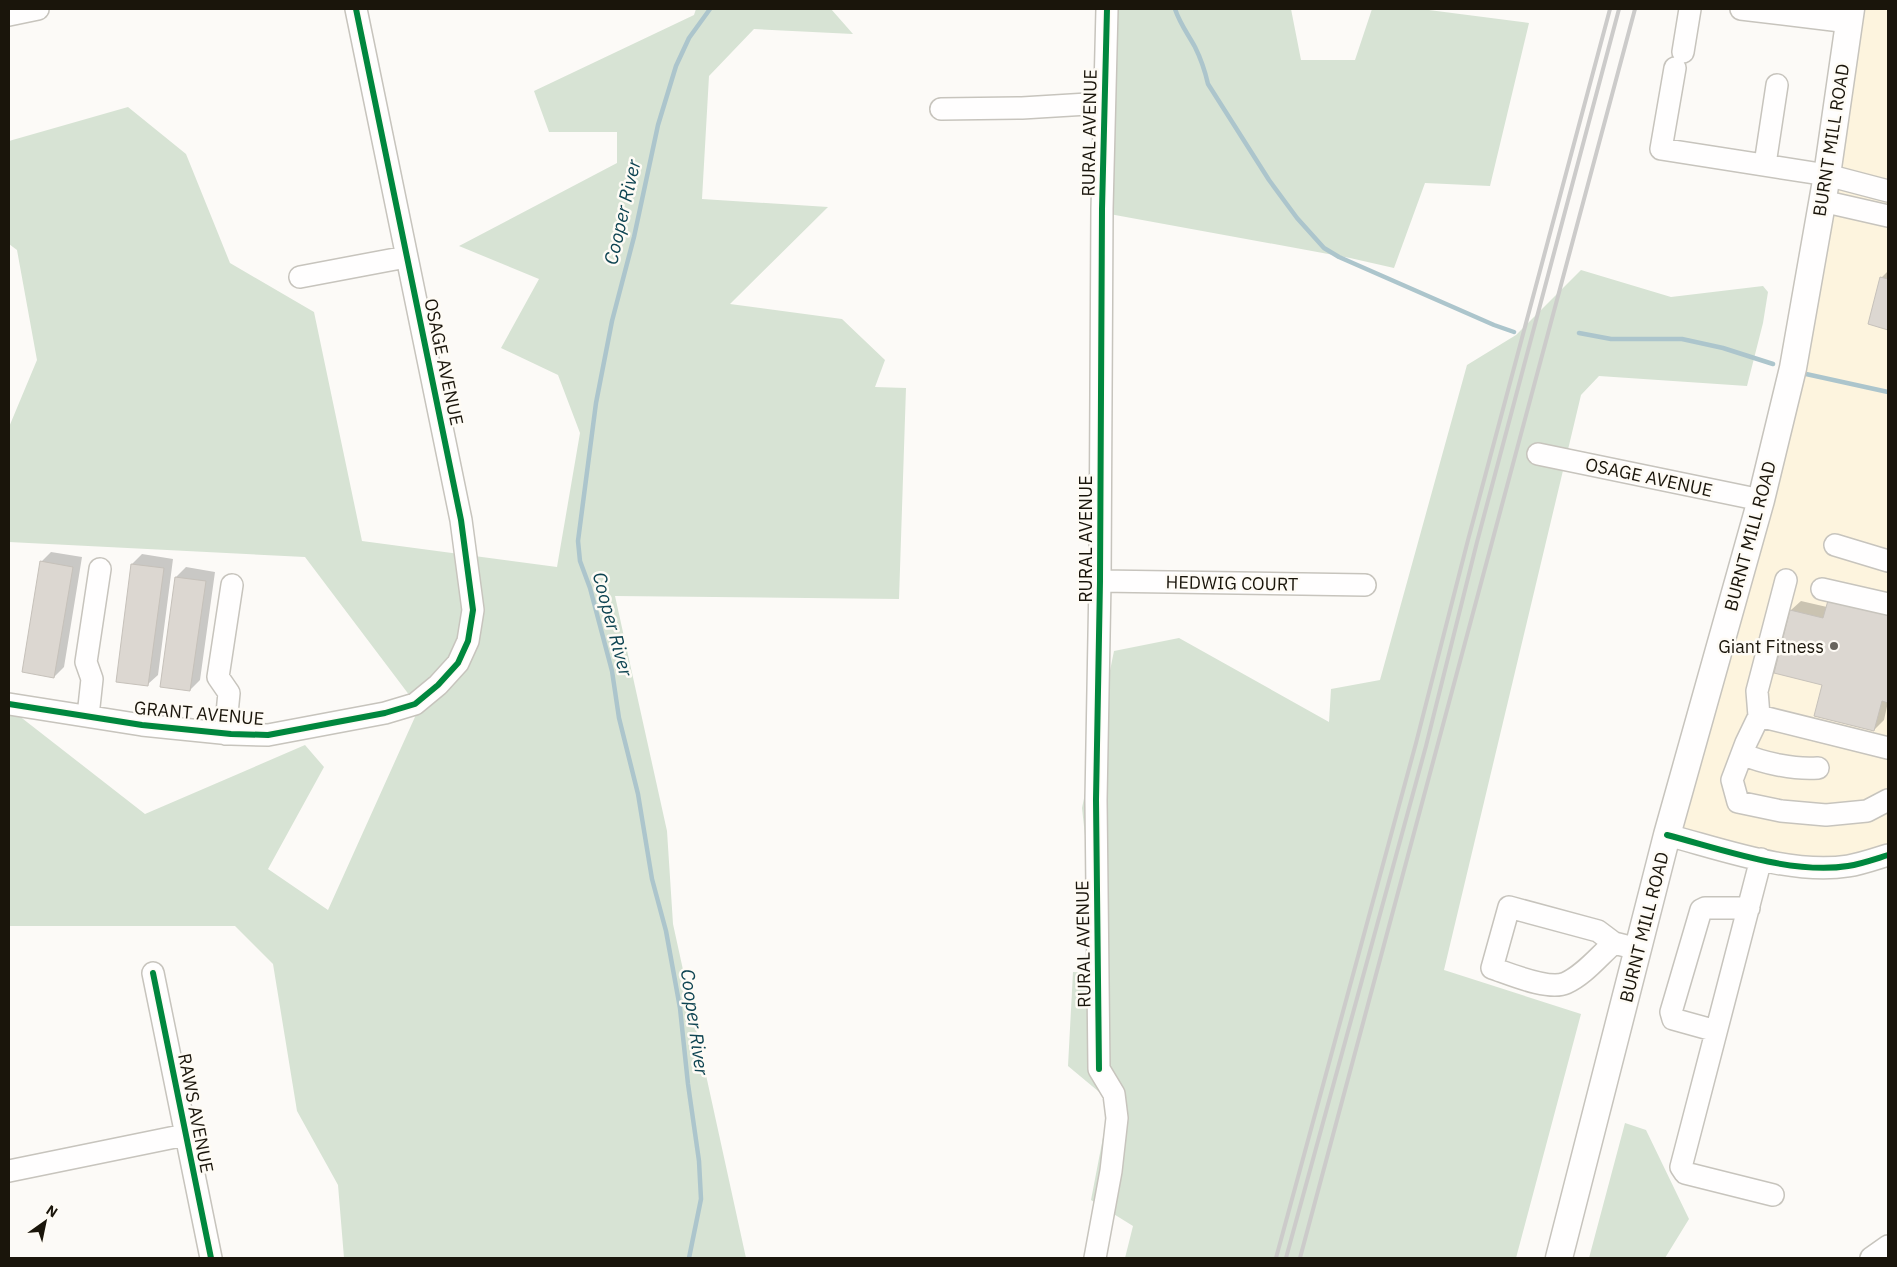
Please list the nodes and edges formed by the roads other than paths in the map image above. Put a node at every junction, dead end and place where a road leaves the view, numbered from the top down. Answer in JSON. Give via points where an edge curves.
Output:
{"nodes":[{"id":1,"x":38,"y":9,"type":"edge"},
{"id":2,"x":356,"y":9,"type":"edge"},
{"id":3,"x":1107,"y":9,"type":"edge"},
{"id":4,"x":1690,"y":9,"type":"edge"},
{"id":5,"x":1741,"y":9,"type":"edge"},
{"id":6,"x":9,"y":15,"type":"edge"},
{"id":7,"x":1850,"y":15,"type":"edge"},
{"id":8,"x":1777,"y":85,"type":"dead end"},
{"id":9,"x":1104,"y":103,"type":"junction"},
{"id":10,"x":941,"y":109,"type":"dead end"},
{"id":11,"x":1765,"y":164,"type":"junction"},
{"id":12,"x":1827,"y":175,"type":"junction"},
{"id":13,"x":1888,"y":191,"type":"edge"},
{"id":14,"x":1822,"y":201,"type":"junction"},
{"id":15,"x":1888,"y":216,"type":"edge"},
{"id":16,"x":406,"y":257,"type":"junction"},
{"id":17,"x":300,"y":277,"type":"dead end"},
{"id":18,"x":1538,"y":454,"type":"dead end"},
{"id":19,"x":1761,"y":500,"type":"junction"},
{"id":20,"x":1835,"y":545,"type":"dead end"},
{"id":21,"x":1888,"y":561,"type":"edge"},
{"id":22,"x":100,"y":569,"type":"dead end"},
{"id":23,"x":1786,"y":580,"type":"dead end"},
{"id":24,"x":1100,"y":581,"type":"junction"},
{"id":25,"x":232,"y":585,"type":"dead end"},
{"id":26,"x":1364,"y":585,"type":"dead end"},
{"id":27,"x":1822,"y":589,"type":"dead end"},
{"id":28,"x":1888,"y":604,"type":"edge"},
{"id":29,"x":9,"y":704,"type":"edge"},
{"id":30,"x":415,"y":704,"type":"joint"},
{"id":31,"x":88,"y":716,"type":"junction"},
{"id":32,"x":1759,"y":716,"type":"junction"},
{"id":33,"x":225,"y":734,"type":"junction"},
{"id":34,"x":1888,"y":748,"type":"edge"},
{"id":35,"x":1742,"y":754,"type":"junction"},
{"id":36,"x":1818,"y":768,"type":"dead end"},
{"id":37,"x":1888,"y":800,"type":"edge"},
{"id":38,"x":1667,"y":835,"type":"junction"},
{"id":39,"x":1888,"y":855,"type":"edge"},
{"id":40,"x":1761,"y":859,"type":"junction"},
{"id":41,"x":1748,"y":908,"type":"junction"},
{"id":42,"x":1626,"y":946,"type":"junction"},
{"id":43,"x":152,"y":973,"type":"dead end"},
{"id":44,"x":1716,"y":1031,"type":"junction"},
{"id":45,"x":185,"y":1135,"type":"junction"},
{"id":46,"x":9,"y":1171,"type":"edge"},
{"id":47,"x":1773,"y":1196,"type":"dead end"},
{"id":48,"x":1888,"y":1246,"type":"edge"},
{"id":49,"x":211,"y":1258,"type":"edge"},
{"id":50,"x":1095,"y":1258,"type":"edge"},
{"id":51,"x":1558,"y":1258,"type":"edge"},
{"id":52,"x":1871,"y":1258,"type":"edge"}],
"edges":[{"from":1,"to":6,"type":"street"},
{"from":2,"to":16,"type":"street","name":"OSAGE AVENUE"},
{"from":3,"to":9,"type":"street","name":"RURAL AVENUE"},
{"from":4,"to":11,"type":"street","via":[[1661,149]]},
{"from":5,"to":7,"type":"street"},
{"from":7,"to":12,"type":"main road","name":"BURNT MILL ROAD"},
{"from":8,"to":11,"type":"street"},
{"from":9,"to":10,"type":"street"},
{"from":9,"to":24,"type":"street","name":"RURAL AVENUE"},
{"from":11,"to":12,"type":"street"},
{"from":12,"to":13,"type":"street"},
{"from":12,"to":14,"type":"main road","name":"BURNT MILL ROAD"},
{"from":14,"to":15,"type":"street"},
{"from":14,"to":19,"type":"main road","name":"BURNT MILL ROAD","via":[[1793,368]]},
{"from":16,"to":17,"type":"street"},
{"from":16,"to":30,"type":"street","name":"OSAGE AVENUE","via":[[461,520],[472,610],[468,641],[458,663]]},
{"from":18,"to":19,"type":"street","name":"OSAGE AVENUE"},
{"from":19,"to":38,"type":"main road","name":"BURNT MILL ROAD"},
{"from":20,"to":21,"type":"street"},
{"from":22,"to":31,"type":"street","via":[[86,662],[92,679]]},
{"from":23,"to":32,"type":"street","via":[[1757,691]]},
{"from":24,"to":26,"type":"street","name":"HEDWIG COURT"},
{"from":24,"to":50,"type":"street","name":"RURAL AVENUE","via":[[1096,800],[1099,1069],[1114,1094],[1117,1118]]},
{"from":25,"to":33,"type":"street","via":[[218,676],[229,693]]},
{"from":27,"to":28,"type":"street"},
{"from":29,"to":31,"type":"street","name":"GRANT AVENUE"},
{"from":30,"to":33,"type":"street","name":"GRANT AVENUE","via":[[385,713],[268,735]]},
{"from":31,"to":33,"type":"street","name":"GRANT AVENUE"},
{"from":32,"to":34,"type":"street"},
{"from":32,"to":35,"type":"street"},
{"from":35,"to":36,"type":"street","via":[[1760,762]]},
{"from":35,"to":37,"type":"street","via":[[1732,780],[1738,802],[1780,812],[1826,815],[1867,811]]},
{"from":38,"to":40,"type":"street"},
{"from":38,"to":42,"type":"main road","name":"BURNT MILL ROAD"},
{"from":39,"to":40,"type":"street","via":[[1848,866],[1820,868]]},
{"from":40,"to":41,"type":"street"},
{"from":41,"to":44,"type":"street"},
{"from":41,"to":44,"type":"street","via":[[1701,910],[1671,1012],[1673,1018]]},
{"from":42,"to":42,"type":"street","via":[[1598,931],[1509,906],[1492,968],[1550,985],[1564,984]]},
{"from":42,"to":51,"type":"main road","name":"BURNT MILL ROAD"},
{"from":43,"to":45,"type":"street","name":"RAWS AVENUE"},
{"from":44,"to":47,"type":"street","via":[[1681,1167],[1685,1173]]},
{"from":45,"to":46,"type":"street"},
{"from":45,"to":49,"type":"street","name":"RAWS AVENUE"},
{"from":48,"to":52,"type":"street"}]}
